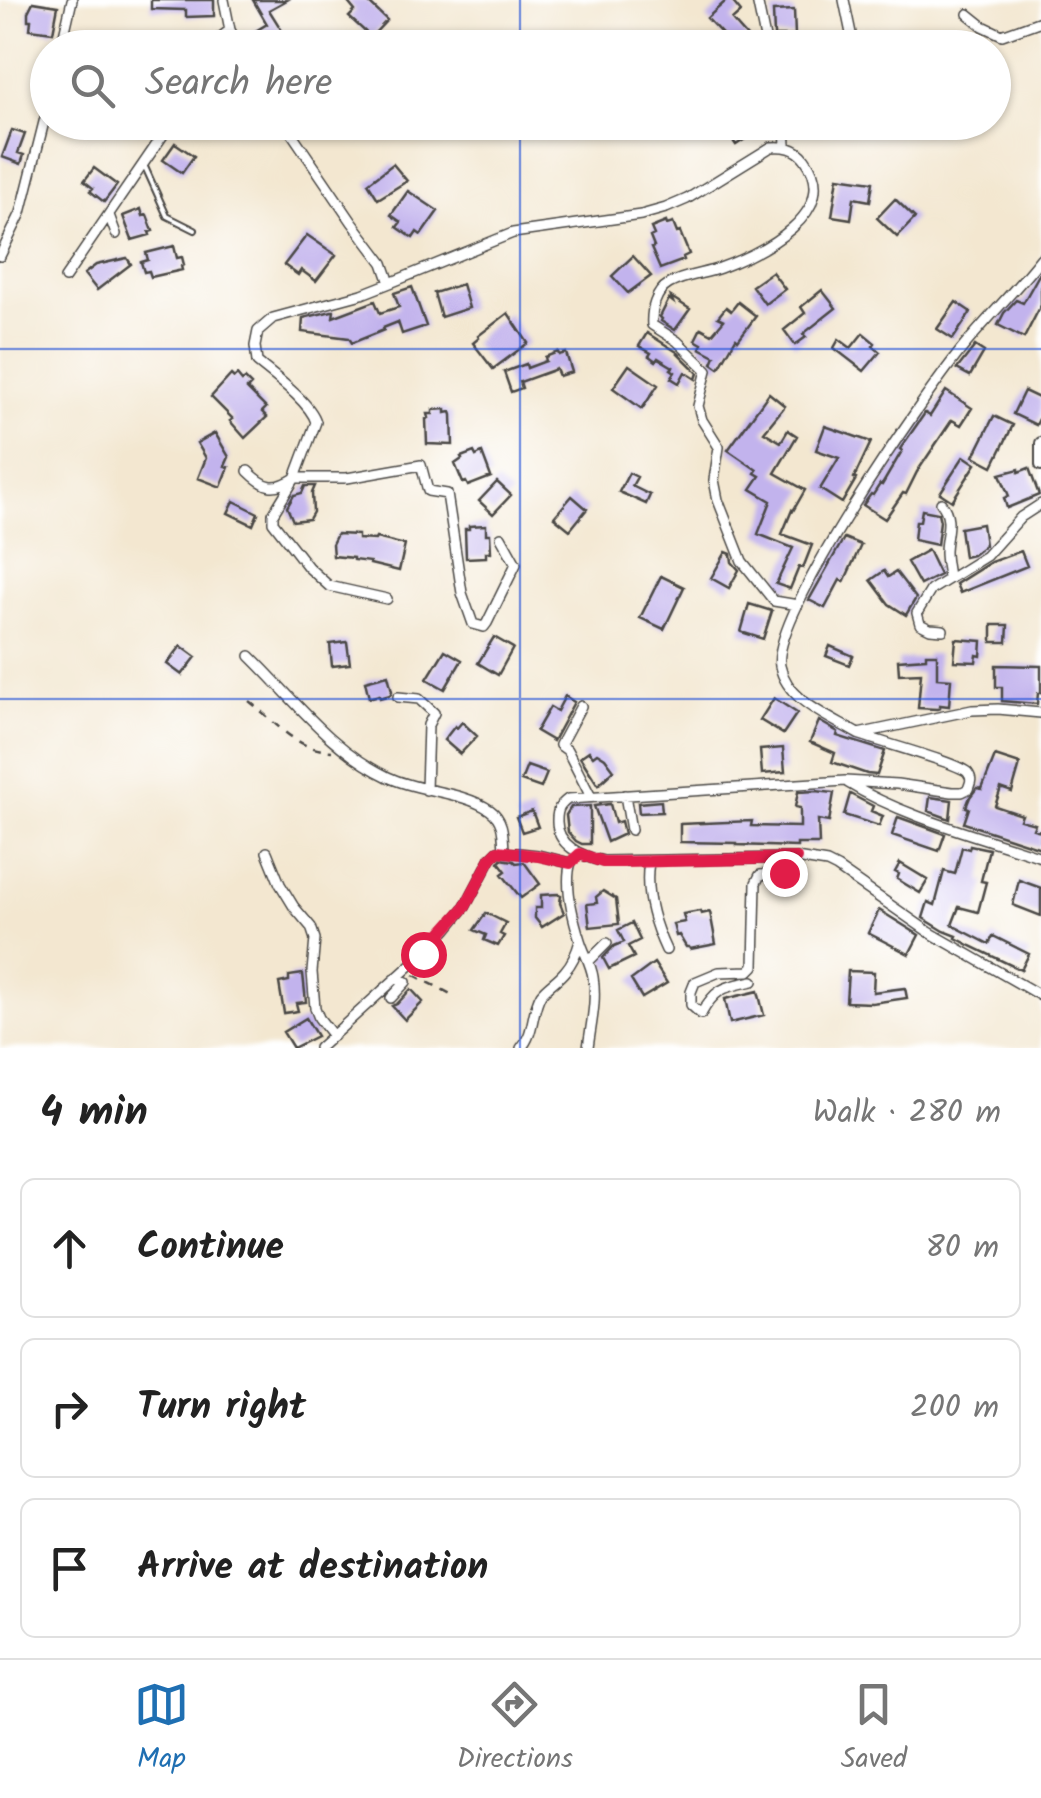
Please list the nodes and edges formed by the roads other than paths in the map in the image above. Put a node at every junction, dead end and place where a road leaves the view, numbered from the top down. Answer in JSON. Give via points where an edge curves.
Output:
{"nodes":[{"id":1,"x":72,"y":0,"type":"edge"},
{"id":2,"x":224,"y":0,"type":"edge"},
{"id":3,"x":757,"y":0,"type":"edge"},
{"id":4,"x":844,"y":0,"type":"edge"},
{"id":5,"x":968,"y":14,"type":"dead end"},
{"id":6,"x":1041,"y":21,"type":"edge"},
{"id":7,"x":64,"y":30,"type":"edge"},
{"id":8,"x":230,"y":30,"type":"edge"},
{"id":9,"x":763,"y":30,"type":"edge"},
{"id":10,"x":850,"y":30,"type":"edge"},
{"id":11,"x":992,"y":30,"type":"edge"},
{"id":12,"x":1011,"y":31,"type":"edge"},
{"id":13,"x":39,"y":140,"type":"edge"},
{"id":14,"x":159,"y":140,"type":"edge"},
{"id":15,"x":296,"y":140,"type":"edge"},
{"id":16,"x":786,"y":140,"type":"edge"},
{"id":17,"x":786,"y":146,"type":"junction"},
{"id":18,"x":143,"y":163,"type":"junction"},
{"id":19,"x":108,"y":215,"type":"junction"},
{"id":20,"x":195,"y":230,"type":"dead end"},
{"id":21,"x":116,"y":234,"type":"dead end"},
{"id":22,"x":0,"y":256,"type":"edge"},
{"id":23,"x":1041,"y":258,"type":"edge"},
{"id":24,"x":65,"y":278,"type":"dead end"},
{"id":25,"x":390,"y":284,"type":"junction"},
{"id":26,"x":1041,"y":443,"type":"edge"},
{"id":27,"x":1041,"y":465,"type":"edge"},
{"id":28,"x":248,"y":471,"type":"dead end"},
{"id":29,"x":295,"y":478,"type":"junction"},
{"id":30,"x":941,"y":503,"type":"dead end"},
{"id":31,"x":1041,"y":504,"type":"edge"},
{"id":32,"x":501,"y":538,"type":"dead end"},
{"id":33,"x":948,"y":578,"type":"junction"},
{"id":34,"x":388,"y":599,"type":"dead end"},
{"id":35,"x":798,"y":605,"type":"junction"},
{"id":36,"x":943,"y":630,"type":"dead end"},
{"id":37,"x":250,"y":656,"type":"dead end"},
{"id":38,"x":398,"y":697,"type":"dead end"},
{"id":39,"x":581,"y":706,"type":"dead end"},
{"id":40,"x":1041,"y":713,"type":"edge"},
{"id":41,"x":858,"y":734,"type":"junction"},
{"id":42,"x":845,"y":781,"type":"junction"},
{"id":43,"x":426,"y":790,"type":"junction"},
{"id":44,"x":625,"y":795,"type":"junction"},
{"id":45,"x":591,"y":796,"type":"junction"},
{"id":46,"x":630,"y":830,"type":"dead end"},
{"id":47,"x":504,"y":851,"type":"junction"},
{"id":48,"x":267,"y":852,"type":"dead end"},
{"id":49,"x":580,"y":854,"type":"junction"},
{"id":50,"x":1041,"y":857,"type":"edge"},
{"id":51,"x":796,"y":858,"type":"junction"},
{"id":52,"x":649,"y":862,"type":"junction"},
{"id":53,"x":570,"y":863,"type":"junction"},
{"id":54,"x":580,"y":941,"type":"junction"},
{"id":55,"x":607,"y":943,"type":"dead end"},
{"id":56,"x":666,"y":950,"type":"dead end"},
{"id":57,"x":589,"y":960,"type":"junction"},
{"id":58,"x":400,"y":974,"type":"junction"},
{"id":59,"x":753,"y":980,"type":"dead end"},
{"id":60,"x":1041,"y":996,"type":"edge"},
{"id":61,"x":390,"y":998,"type":"dead end"},
{"id":62,"x":334,"y":1036,"type":"junction"},
{"id":63,"x":319,"y":1048,"type":"edge"},
{"id":64,"x":522,"y":1048,"type":"edge"},
{"id":65,"x":588,"y":1048,"type":"edge"}],
"edges":[{"from":1,"to":7,"type":"street"},
{"from":2,"to":8,"type":"street"},
{"from":3,"to":9,"type":"street"},
{"from":4,"to":10,"type":"street"},
{"from":5,"to":11,"type":"street"},
{"from":6,"to":12,"type":"street"},
{"from":13,"to":22,"type":"street","via":[[21,213]]},
{"from":14,"to":18,"type":"street"},
{"from":15,"to":25,"type":"street","via":[[383,263]]},
{"from":16,"to":17,"type":"street"},
{"from":17,"to":25,"type":"street","via":[[770,147],[666,208],[513,233]]},
{"from":17,"to":35,"type":"street","via":[[802,154],[815,175],[811,206],[769,245],[669,284],[656,300],[652,325],[706,370],[699,412],[719,448],[718,500],[742,561],[774,601]]},
{"from":18,"to":19,"type":"street"},
{"from":18,"to":20,"type":"lane","via":[[167,216]]},
{"from":19,"to":21,"type":"street"},
{"from":19,"to":24,"type":"street"},
{"from":23,"to":35,"type":"street","via":[[914,412]]},
{"from":25,"to":29,"type":"street","via":[[273,318],[258,331],[257,362],[314,414]]},
{"from":26,"to":27,"type":"street"},
{"from":28,"to":29,"type":"street","via":[[275,487]]},
{"from":29,"to":32,"type":"street","via":[[347,478],[421,465],[428,491],[447,494],[462,593],[478,627],[488,623],[516,564]]},
{"from":29,"to":34,"type":"street","via":[[272,522],[329,586]]},
{"from":30,"to":33,"type":"street","via":[[949,520]]},
{"from":31,"to":33,"type":"street","via":[[1021,516],[986,556]]},
{"from":33,"to":36,"type":"street","via":[[930,590],[918,613],[920,624]]},
{"from":35,"to":41,"type":"street","via":[[780,647],[785,682],[801,700]]},
{"from":37,"to":43,"type":"street","via":[[343,750],[382,775]]},
{"from":38,"to":43,"type":"street","via":[[419,700],[434,713]]},
{"from":39,"to":45,"type":"street","via":[[560,745]]},
{"from":40,"to":41,"type":"street","via":[[972,710]]},
{"from":41,"to":42,"type":"street","via":[[955,764],[971,784],[952,792]]},
{"from":42,"to":44,"type":"street"},
{"from":42,"to":50,"type":"street","via":[[899,808]]},
{"from":43,"to":47,"type":"street","via":[[491,810],[503,826]]},
{"from":44,"to":45,"type":"street"},
{"from":44,"to":46,"type":"street"},
{"from":45,"to":49,"type":"street","via":[[568,798],[557,813],[559,834]]},
{"from":47,"to":53,"type":"street"},
{"from":47,"to":58,"type":"street","via":[[491,858],[447,929]]},
{"from":48,"to":62,"type":"street","via":[[311,928],[316,1008]]},
{"from":49,"to":52,"type":"street","via":[[603,862]]},
{"from":49,"to":53,"type":"street"},
{"from":51,"to":52,"type":"street"},
{"from":51,"to":59,"type":"street","via":[[784,873],[760,875],[756,884],[754,966],[695,982],[691,1006],[701,1014],[721,988]]},
{"from":51,"to":60,"type":"street","via":[[838,868],[928,932]]},
{"from":52,"to":56,"type":"street","via":[[650,905]]},
{"from":53,"to":54,"type":"street"},
{"from":54,"to":57,"type":"street"},
{"from":54,"to":64,"type":"street","via":[[565,972],[540,996]]},
{"from":55,"to":57,"type":"street"},
{"from":57,"to":65,"type":"street","via":[[594,1003]]},
{"from":58,"to":61,"type":"street","via":[[406,982]]},
{"from":58,"to":62,"type":"street"},
{"from":62,"to":63,"type":"street"}]}
